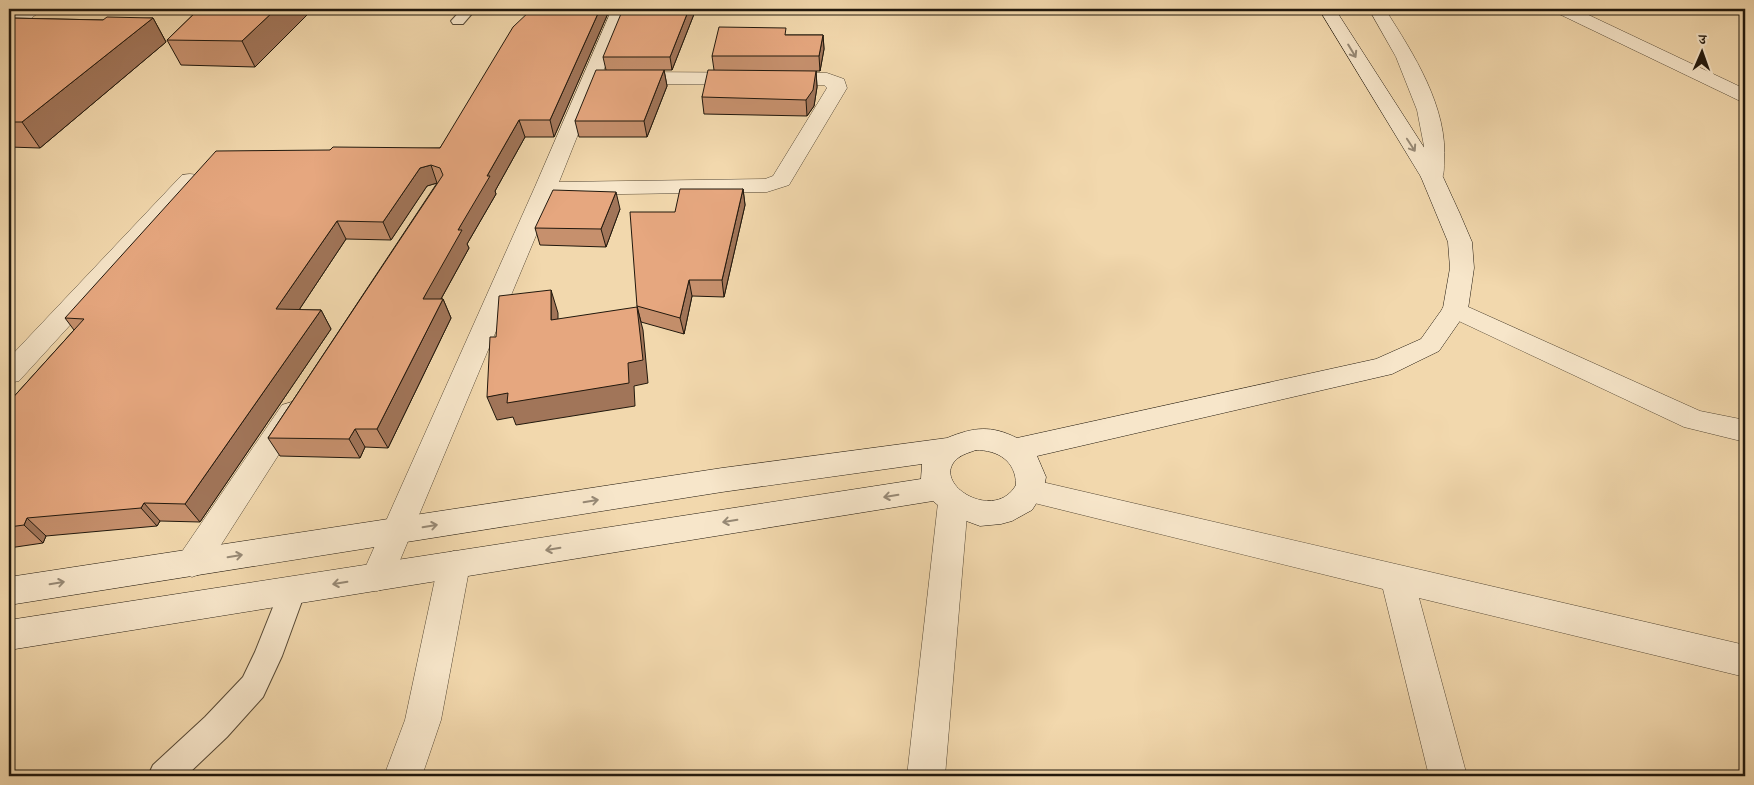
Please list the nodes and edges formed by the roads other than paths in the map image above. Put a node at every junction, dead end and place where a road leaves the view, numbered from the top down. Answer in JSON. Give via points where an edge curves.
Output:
{"nodes":[{"id":1,"x":35,"y":9,"type":"edge"},
{"id":2,"x":469,"y":9,"type":"edge"},
{"id":3,"x":620,"y":9,"type":"edge"},
{"id":4,"x":1327,"y":9,"type":"edge"},
{"id":5,"x":1377,"y":9,"type":"edge"},
{"id":6,"x":1563,"y":9,"type":"edge"},
{"id":7,"x":458,"y":21,"type":"dead end"},
{"id":8,"x":9,"y":27,"type":"edge"},
{"id":9,"x":590,"y":78,"type":"junction"},
{"id":10,"x":1745,"y":96,"type":"edge"},
{"id":11,"x":202,"y":167,"type":"edge"},
{"id":12,"x":1432,"y":177,"type":"junction"},
{"id":13,"x":545,"y":188,"type":"junction"},
{"id":14,"x":1455,"y":309,"type":"junction"},
{"id":15,"x":9,"y":374,"type":"edge"},
{"id":16,"x":306,"y":390,"type":"edge"},
{"id":17,"x":1745,"y":431,"type":"edge"},
{"id":18,"x":948,"y":449,"type":"junction"},
{"id":19,"x":1015,"y":450,"type":"junction"},
{"id":20,"x":1029,"y":490,"type":"junction"},
{"id":21,"x":946,"y":496,"type":"junction"},
{"id":22,"x":398,"y":530,"type":"junction"},
{"id":23,"x":192,"y":563,"type":"junction"},
{"id":24,"x":454,"y":565,"type":"junction"},
{"id":25,"x":377,"y":577,"type":"junction"},
{"id":26,"x":1397,"y":578,"type":"junction"},
{"id":27,"x":292,"y":590,"type":"junction"},
{"id":28,"x":9,"y":591,"type":"edge"},
{"id":29,"x":9,"y":635,"type":"edge"},
{"id":30,"x":1745,"y":661,"type":"edge"},
{"id":31,"x":164,"y":776,"type":"edge"},
{"id":32,"x":403,"y":776,"type":"edge"},
{"id":33,"x":926,"y":776,"type":"edge"},
{"id":34,"x":1448,"y":776,"type":"edge"}],
"edges":[{"from":1,"to":8,"type":"street"},
{"from":2,"to":7,"type":"lane"},
{"from":3,"to":9,"type":"street"},
{"from":4,"to":12,"type":"street","one_way":true},
{"from":5,"to":12,"type":"street","via":[[1396,41],[1426,106],[1435,148]]},
{"from":6,"to":10,"type":"street"},
{"from":9,"to":13,"type":"street"},
{"from":9,"to":13,"type":"street","via":[[827,79],[837,84],[837,88],[781,180],[768,185]]},
{"from":11,"to":15,"type":"street"},
{"from":12,"to":14,"type":"street","via":[[1460,242],[1462,268]]},
{"from":13,"to":22,"type":"street"},
{"from":14,"to":17,"type":"street","via":[[1694,420]]},
{"from":14,"to":19,"type":"street","via":[[1430,345],[1383,367]]},
{"from":16,"to":23,"type":"street"},
{"from":18,"to":19,"type":"street","via":[[959,442],[988,439]]},
{"from":18,"to":21,"type":"street","via":[[940,457],[935,477]]},
{"from":22,"to":18,"type":"street","one_way":true},
{"from":19,"to":20,"type":"street","via":[[1030,469]]},
{"from":20,"to":21,"type":"street","via":[[1022,500],[997,512],[966,510]]},
{"from":20,"to":26,"type":"street"},
{"from":21,"to":24,"type":"street","one_way":true},
{"from":21,"to":33,"type":"street"},
{"from":23,"to":22,"type":"street","one_way":true},
{"from":22,"to":25,"type":"street"},
{"from":28,"to":23,"type":"street","one_way":true},
{"from":24,"to":25,"type":"street"},
{"from":24,"to":32,"type":"street","via":[[423,720]]},
{"from":25,"to":27,"type":"street","one_way":true},
{"from":26,"to":30,"type":"street"},
{"from":26,"to":34,"type":"street"},
{"from":27,"to":29,"type":"street"},
{"from":27,"to":31,"type":"lane","via":[[268,656],[252,687],[216,727]]}]}
